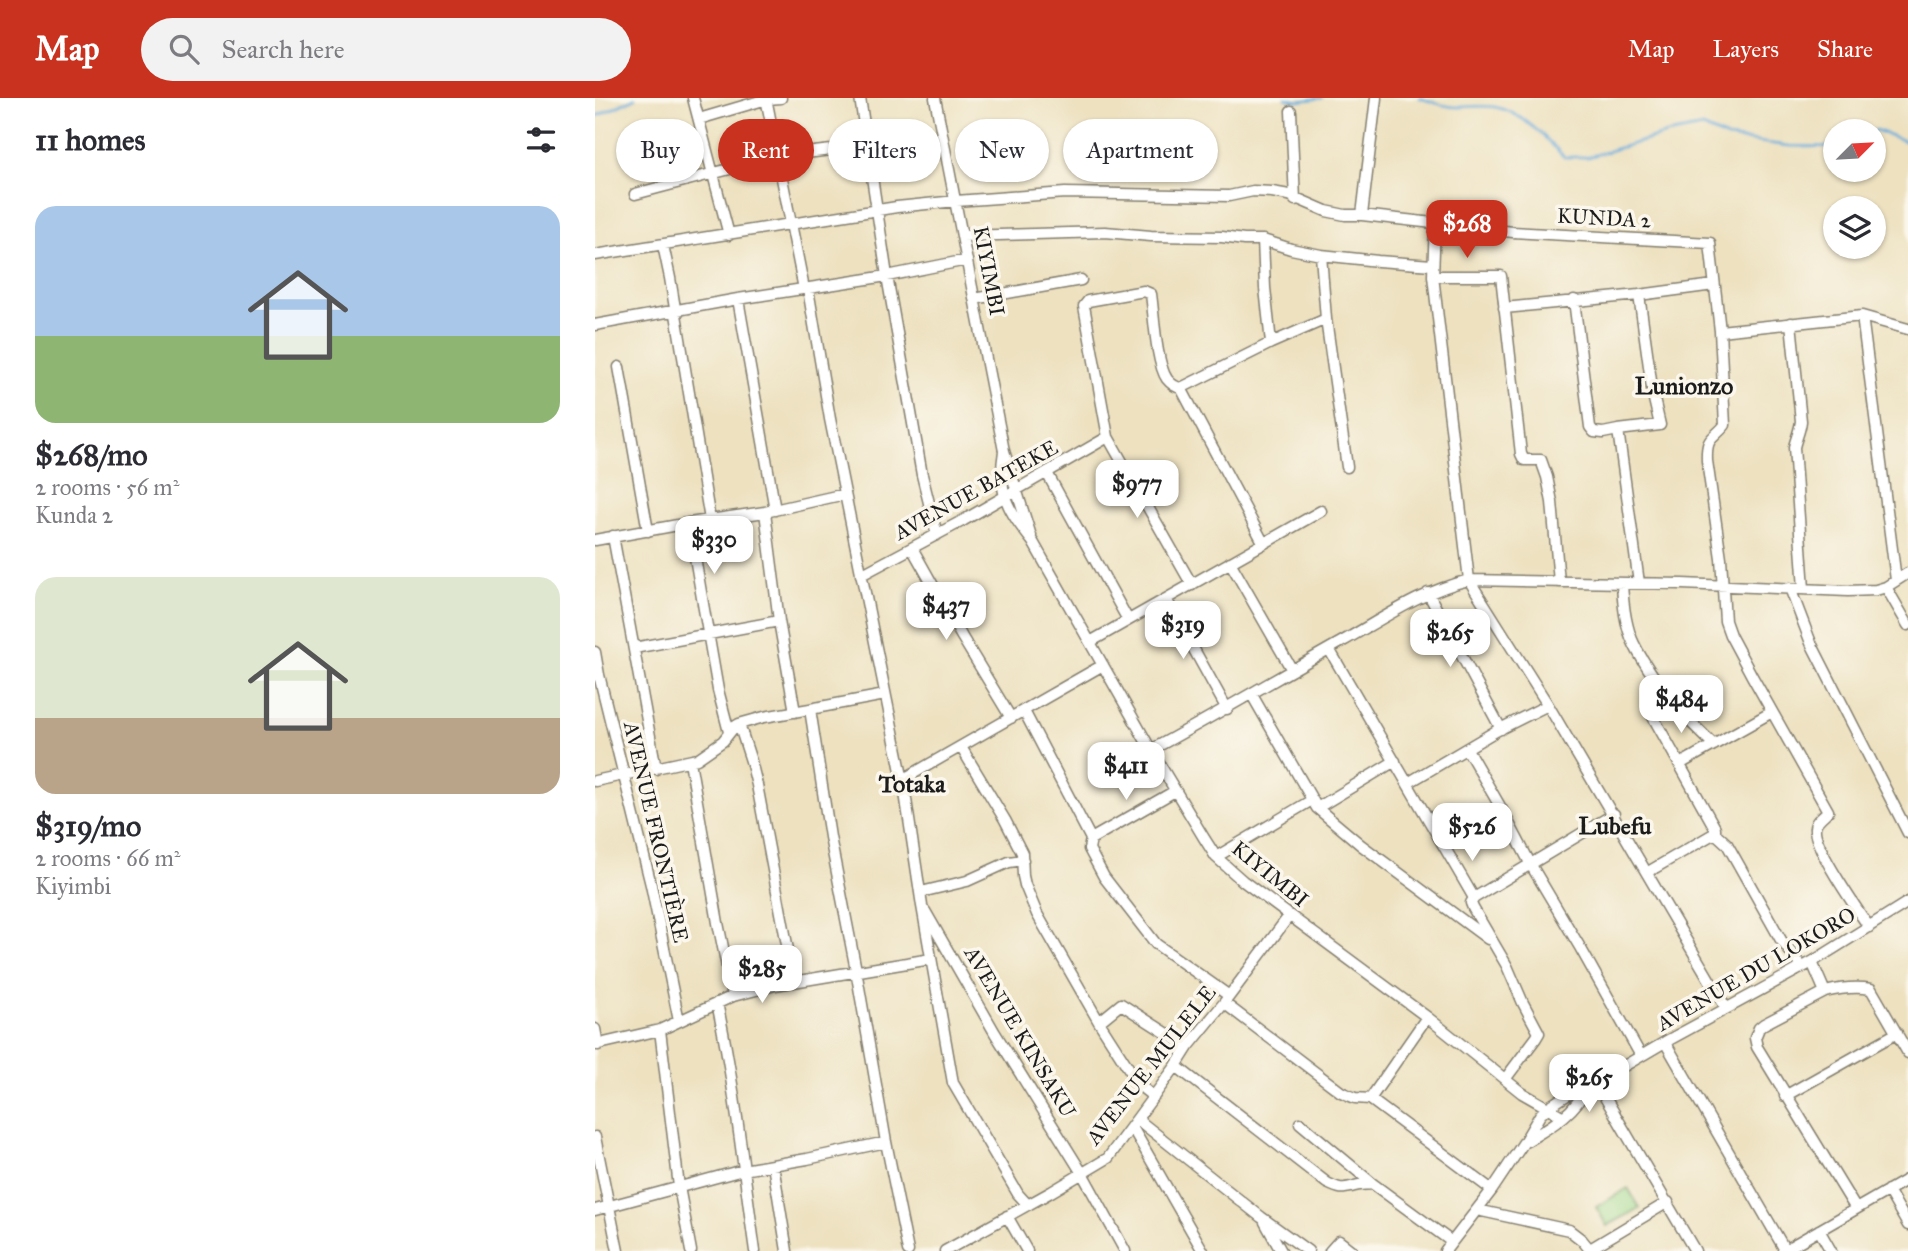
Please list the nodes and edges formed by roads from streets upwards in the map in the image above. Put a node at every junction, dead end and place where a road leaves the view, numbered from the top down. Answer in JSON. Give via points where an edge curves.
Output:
{"nodes":[{"id":1,"x":693,"y":98,"type":"edge"},
{"id":2,"x":781,"y":98,"type":"edge"},
{"id":3,"x":860,"y":98,"type":"edge"},
{"id":4,"x":1376,"y":98,"type":"edge"},
{"id":5,"x":767,"y":99,"type":"edge"},
{"id":6,"x":935,"y":99,"type":"edge"},
{"id":7,"x":1291,"y":111,"type":"dead end"},
{"id":8,"x":699,"y":119,"type":"joint"},
{"id":9,"x":771,"y":119,"type":"edge"},
{"id":10,"x":863,"y":119,"type":"edge"},
{"id":11,"x":704,"y":141,"type":"edge"},
{"id":12,"x":718,"y":173,"type":"edge"},
{"id":13,"x":712,"y":175,"type":"junction"},
{"id":14,"x":784,"y":182,"type":"edge"},
{"id":15,"x":873,"y":182,"type":"edge"},
{"id":16,"x":635,"y":194,"type":"dead end"},
{"id":17,"x":1295,"y":200,"type":"junction"},
{"id":18,"x":956,"y":201,"type":"junction"},
{"id":19,"x":877,"y":211,"type":"junction"},
{"id":20,"x":1362,"y":215,"type":"junction"},
{"id":21,"x":791,"y":223,"type":"junction"},
{"id":22,"x":1435,"y":224,"type":"junction"},
{"id":23,"x":729,"y":235,"type":"junction"},
{"id":24,"x":962,"y":236,"type":"junction"},
{"id":25,"x":1263,"y":240,"type":"junction"},
{"id":26,"x":663,"y":245,"type":"junction"},
{"id":27,"x":595,"y":255,"type":"edge"},
{"id":28,"x":1321,"y":255,"type":"junction"},
{"id":29,"x":967,"y":260,"type":"junction"},
{"id":30,"x":1433,"y":270,"type":"junction"},
{"id":31,"x":887,"y":276,"type":"junction"},
{"id":32,"x":1081,"y":280,"type":"dead end"},
{"id":33,"x":1714,"y":285,"type":"junction"},
{"id":34,"x":806,"y":289,"type":"junction"},
{"id":35,"x":1639,"y":295,"type":"junction"},
{"id":36,"x":738,"y":299,"type":"junction"},
{"id":37,"x":974,"y":299,"type":"junction"},
{"id":38,"x":1574,"y":300,"type":"junction"},
{"id":39,"x":1504,"y":308,"type":"junction"},
{"id":40,"x":675,"y":310,"type":"junction"},
{"id":41,"x":1862,"y":316,"type":"junction"},
{"id":42,"x":1327,"y":319,"type":"junction"},
{"id":43,"x":1791,"y":323,"type":"junction"},
{"id":44,"x":595,"y":325,"type":"edge"},
{"id":45,"x":1908,"y":329,"type":"edge"},
{"id":46,"x":1720,"y":331,"type":"junction"},
{"id":47,"x":1271,"y":343,"type":"junction"},
{"id":48,"x":619,"y":367,"type":"dead end"},
{"id":49,"x":1181,"y":388,"type":"junction"},
{"id":50,"x":1618,"y":430,"type":"junction"},
{"id":51,"x":1108,"y":437,"type":"junction"},
{"id":52,"x":1004,"y":451,"type":"junction"},
{"id":53,"x":1347,"y":467,"type":"dead end"},
{"id":54,"x":1047,"y":473,"type":"junction"},
{"id":55,"x":1017,"y":490,"type":"junction"},
{"id":56,"x":845,"y":494,"type":"junction"},
{"id":57,"x":1004,"y":497,"type":"junction"},
{"id":58,"x":770,"y":511,"type":"junction"},
{"id":59,"x":1321,"y":511,"type":"dead end"},
{"id":60,"x":710,"y":520,"type":"junction"},
{"id":61,"x":689,"y":523,"type":"junction"},
{"id":62,"x":648,"y":531,"type":"junction"},
{"id":63,"x":937,"y":535,"type":"junction"},
{"id":64,"x":614,"y":536,"type":"junction"},
{"id":65,"x":595,"y":540,"type":"edge"},
{"id":66,"x":1033,"y":541,"type":"junction"},
{"id":67,"x":1263,"y":542,"type":"junction"},
{"id":68,"x":912,"y":548,"type":"junction"},
{"id":69,"x":1230,"y":562,"type":"junction"},
{"id":70,"x":1908,"y":573,"type":"edge"},
{"id":71,"x":861,"y":575,"type":"junction"},
{"id":72,"x":1469,"y":580,"type":"junction"},
{"id":73,"x":1896,"y":580,"type":"junction"},
{"id":74,"x":1559,"y":582,"type":"junction"},
{"id":75,"x":1622,"y":583,"type":"junction"},
{"id":76,"x":1639,"y":583,"type":"junction"},
{"id":77,"x":1192,"y":585,"type":"junction"},
{"id":78,"x":1723,"y":587,"type":"junction"},
{"id":79,"x":1886,"y":587,"type":"junction"},
{"id":80,"x":1790,"y":588,"type":"junction"},
{"id":81,"x":1804,"y":589,"type":"junction"},
{"id":82,"x":1428,"y":593,"type":"junction"},
{"id":83,"x":1166,"y":598,"type":"junction"},
{"id":84,"x":1128,"y":620,"type":"junction"},
{"id":85,"x":779,"y":621,"type":"junction"},
{"id":86,"x":1908,"y":625,"type":"edge"},
{"id":87,"x":708,"y":634,"type":"junction"},
{"id":88,"x":1090,"y":642,"type":"junction"},
{"id":89,"x":634,"y":648,"type":"junction"},
{"id":90,"x":1329,"y":649,"type":"junction"},
{"id":91,"x":595,"y":652,"type":"edge"},
{"id":92,"x":1103,"y":665,"type":"junction"},
{"id":93,"x":1292,"y":670,"type":"junction"},
{"id":94,"x":885,"y":695,"type":"junction"},
{"id":95,"x":1252,"y":695,"type":"junction"},
{"id":96,"x":1670,"y":702,"type":"junction"},
{"id":97,"x":1548,"y":705,"type":"junction"},
{"id":98,"x":810,"y":709,"type":"junction"},
{"id":99,"x":1227,"y":709,"type":"junction"},
{"id":100,"x":1024,"y":710,"type":"junction"},
{"id":101,"x":795,"y":712,"type":"junction"},
{"id":102,"x":1772,"y":712,"type":"junction"},
{"id":103,"x":1011,"y":718,"type":"junction"},
{"id":104,"x":739,"y":724,"type":"junction"},
{"id":105,"x":1501,"y":729,"type":"junction"},
{"id":106,"x":729,"y":732,"type":"junction"},
{"id":107,"x":1714,"y":745,"type":"junction"},
{"id":108,"x":961,"y":747,"type":"junction"},
{"id":109,"x":1467,"y":749,"type":"junction"},
{"id":110,"x":1151,"y":750,"type":"junction"},
{"id":111,"x":691,"y":761,"type":"junction"},
{"id":112,"x":1395,"y":761,"type":"junction"},
{"id":113,"x":1680,"y":764,"type":"junction"},
{"id":114,"x":656,"y":769,"type":"junction"},
{"id":115,"x":625,"y":775,"type":"junction"},
{"id":116,"x":902,"y":780,"type":"junction"},
{"id":117,"x":595,"y":781,"type":"edge"},
{"id":118,"x":1408,"y":783,"type":"junction"},
{"id":119,"x":1175,"y":791,"type":"junction"},
{"id":120,"x":1315,"y":804,"type":"junction"},
{"id":121,"x":1614,"y":814,"type":"junction"},
{"id":122,"x":1715,"y":833,"type":"junction"},
{"id":123,"x":1908,"y":834,"type":"edge"},
{"id":124,"x":1091,"y":839,"type":"junction"},
{"id":125,"x":1216,"y":857,"type":"junction"},
{"id":126,"x":1023,"y":860,"type":"junction"},
{"id":127,"x":1531,"y":865,"type":"junction"},
{"id":128,"x":1647,"y":872,"type":"junction"},
{"id":129,"x":921,"y":892,"type":"junction"},
{"id":130,"x":1473,"y":898,"type":"junction"},
{"id":131,"x":1908,"y":902,"type":"edge"},
{"id":132,"x":922,"y":906,"type":"junction"},
{"id":133,"x":1289,"y":916,"type":"junction"},
{"id":134,"x":1869,"y":927,"type":"junction"},
{"id":135,"x":1493,"y":943,"type":"junction"},
{"id":136,"x":931,"y":959,"type":"junction"},
{"id":137,"x":1807,"y":965,"type":"junction"},
{"id":138,"x":856,"y":970,"type":"junction"},
{"id":139,"x":794,"y":982,"type":"junction"},
{"id":140,"x":1825,"y":992,"type":"junction"},
{"id":141,"x":733,"y":996,"type":"junction"},
{"id":142,"x":1226,"y":999,"type":"junction"},
{"id":143,"x":717,"y":1003,"type":"junction"},
{"id":144,"x":1727,"y":1008,"type":"junction"},
{"id":145,"x":1427,"y":1017,"type":"junction"},
{"id":146,"x":679,"y":1021,"type":"junction"},
{"id":147,"x":1099,"y":1022,"type":"junction"},
{"id":148,"x":595,"y":1029,"type":"edge"},
{"id":149,"x":660,"y":1030,"type":"junction"},
{"id":150,"x":1897,"y":1033,"type":"junction"},
{"id":151,"x":1665,"y":1042,"type":"junction"},
{"id":152,"x":597,"y":1045,"type":"edge"},
{"id":153,"x":1188,"y":1047,"type":"junction"},
{"id":154,"x":1908,"y":1053,"type":"edge"},
{"id":155,"x":1641,"y":1056,"type":"junction"},
{"id":156,"x":1176,"y":1066,"type":"junction"},
{"id":157,"x":1506,"y":1078,"type":"junction"},
{"id":158,"x":1596,"y":1082,"type":"junction"},
{"id":159,"x":1585,"y":1089,"type":"junction"},
{"id":160,"x":1155,"y":1094,"type":"junction"},
{"id":161,"x":1785,"y":1096,"type":"junction"},
{"id":162,"x":1370,"y":1099,"type":"junction"},
{"id":163,"x":1544,"y":1112,"type":"junction"},
{"id":164,"x":1562,"y":1116,"type":"junction"},
{"id":165,"x":1135,"y":1123,"type":"junction"},
{"id":166,"x":1300,"y":1123,"type":"dead end"},
{"id":167,"x":1550,"y":1127,"type":"junction"},
{"id":168,"x":595,"y":1137,"type":"edge"},
{"id":169,"x":886,"y":1142,"type":"junction"},
{"id":170,"x":1524,"y":1142,"type":"junction"},
{"id":171,"x":773,"y":1166,"type":"junction"},
{"id":172,"x":743,"y":1170,"type":"junction"},
{"id":173,"x":1082,"y":1173,"type":"junction"},
{"id":174,"x":1908,"y":1179,"type":"edge"},
{"id":175,"x":1373,"y":1184,"type":"junction"},
{"id":176,"x":679,"y":1186,"type":"junction"},
{"id":177,"x":1492,"y":1190,"type":"junction"},
{"id":178,"x":1888,"y":1190,"type":"junction"},
{"id":179,"x":1668,"y":1202,"type":"junction"},
{"id":180,"x":1028,"y":1205,"type":"junction"},
{"id":181,"x":609,"y":1206,"type":"junction"},
{"id":182,"x":1856,"y":1209,"type":"junction"},
{"id":183,"x":595,"y":1210,"type":"edge"},
{"id":184,"x":1477,"y":1210,"type":"junction"},
{"id":185,"x":1007,"y":1216,"type":"junction"},
{"id":186,"x":1261,"y":1217,"type":"junction"},
{"id":187,"x":1908,"y":1225,"type":"edge"},
{"id":188,"x":1819,"y":1230,"type":"junction"},
{"id":189,"x":1449,"y":1247,"type":"edge"},
{"id":190,"x":1590,"y":1250,"type":"edge"},
{"id":191,"x":1784,"y":1250,"type":"edge"},
{"id":192,"x":618,"y":1251,"type":"edge"},
{"id":193,"x":691,"y":1251,"type":"edge"},
{"id":194,"x":755,"y":1251,"type":"edge"},
{"id":195,"x":787,"y":1251,"type":"edge"},
{"id":196,"x":908,"y":1251,"type":"edge"},
{"id":197,"x":945,"y":1251,"type":"edge"},
{"id":198,"x":1027,"y":1251,"type":"edge"},
{"id":199,"x":1125,"y":1251,"type":"edge"},
{"id":200,"x":1203,"y":1251,"type":"edge"},
{"id":201,"x":1281,"y":1251,"type":"edge"},
{"id":202,"x":1308,"y":1251,"type":"edge"},
{"id":203,"x":1330,"y":1251,"type":"edge"},
{"id":204,"x":1352,"y":1251,"type":"edge"},
{"id":205,"x":1695,"y":1251,"type":"edge"},
{"id":206,"x":1831,"y":1251,"type":"edge"}],
"edges":[{"from":1,"to":8,"type":"street"},
{"from":2,"to":5,"type":"street"},
{"from":3,"to":10,"type":"street"},
{"from":4,"to":20,"type":"street"},
{"from":5,"to":8,"type":"street"},
{"from":5,"to":9,"type":"street"},
{"from":6,"to":18,"type":"street","name":"KIYIMBI"},
{"from":7,"to":17,"type":"street"},
{"from":11,"to":13,"type":"street"},
{"from":12,"to":13,"type":"street"},
{"from":13,"to":16,"type":"street"},
{"from":13,"to":23,"type":"street"},
{"from":14,"to":21,"type":"street"},
{"from":15,"to":19,"type":"street"},
{"from":17,"to":18,"type":"street","name":"KUNDA 2","via":[[1289,195],[1253,191],[1229,196],[1065,193]]},
{"from":17,"to":20,"type":"street","name":"KUNDA 2","via":[[1326,211]]},
{"from":18,"to":19,"type":"street","name":"KUNDA 2"},
{"from":18,"to":24,"type":"street","name":"KIYIMBI"},
{"from":19,"to":21,"type":"street","name":"KUNDA 2"},
{"from":19,"to":31,"type":"street"},
{"from":20,"to":22,"type":"street","name":"KUNDA 2"},
{"from":21,"to":23,"type":"street","name":"KUNDA 2"},
{"from":21,"to":34,"type":"street"},
{"from":22,"to":30,"type":"street"},
{"from":22,"to":33,"type":"street","name":"KUNDA 2","via":[[1710,243]]},
{"from":23,"to":26,"type":"street","name":"KUNDA 2"},
{"from":24,"to":25,"type":"street","via":[[1105,232]]},
{"from":24,"to":29,"type":"street","name":"KIYIMBI"},
{"from":25,"to":28,"type":"street"},
{"from":25,"to":47,"type":"street"},
{"from":26,"to":27,"type":"street","name":"KUNDA 2"},
{"from":26,"to":40,"type":"street"},
{"from":28,"to":30,"type":"street"},
{"from":28,"to":42,"type":"street"},
{"from":29,"to":31,"type":"street"},
{"from":29,"to":37,"type":"street","name":"KIYIMBI"},
{"from":30,"to":39,"type":"street","via":[[1501,276]]},
{"from":30,"to":72,"type":"street"},
{"from":31,"to":34,"type":"street"},
{"from":31,"to":63,"type":"street"},
{"from":32,"to":37,"type":"street"},
{"from":33,"to":35,"type":"street"},
{"from":33,"to":46,"type":"street"},
{"from":34,"to":36,"type":"street"},
{"from":34,"to":56,"type":"street"},
{"from":35,"to":38,"type":"street"},
{"from":35,"to":50,"type":"street","via":[[1660,425]]},
{"from":36,"to":40,"type":"street"},
{"from":36,"to":58,"type":"street"},
{"from":37,"to":52,"type":"street","name":"KIYIMBI"},
{"from":38,"to":39,"type":"street"},
{"from":38,"to":50,"type":"street","via":[[1590,427],[1603,433]]},
{"from":39,"to":74,"type":"street","via":[[1521,454],[1524,460],[1541,460],[1547,477]]},
{"from":40,"to":44,"type":"street"},
{"from":40,"to":60,"type":"street"},
{"from":41,"to":43,"type":"street"},
{"from":41,"to":45,"type":"street"},
{"from":41,"to":73,"type":"street"},
{"from":42,"to":47,"type":"street"},
{"from":42,"to":53,"type":"street"},
{"from":43,"to":46,"type":"street"},
{"from":43,"to":81,"type":"street","via":[[1801,421],[1794,447]]},
{"from":46,"to":78,"type":"street","via":[[1725,425],[1707,446]]},
{"from":47,"to":49,"type":"street"},
{"from":48,"to":62,"type":"street"},
{"from":49,"to":51,"type":"street","via":[[1166,378],[1161,366],[1151,294],[1089,301],[1084,306]]},
{"from":49,"to":67,"type":"street"},
{"from":50,"to":76,"type":"street"},
{"from":51,"to":54,"type":"street","name":"AVENUE BATEKE"},
{"from":51,"to":77,"type":"street"},
{"from":52,"to":55,"type":"street"},
{"from":52,"to":57,"type":"street"},
{"from":54,"to":55,"type":"street","name":"AVENUE BATEKE"},
{"from":54,"to":84,"type":"street"},
{"from":55,"to":57,"type":"street","name":"AVENUE BATEKE"},
{"from":55,"to":66,"type":"street"},
{"from":56,"to":58,"type":"street"},
{"from":56,"to":71,"type":"street"},
{"from":57,"to":63,"type":"street","name":"AVENUE BATEKE"},
{"from":57,"to":66,"type":"street"},
{"from":58,"to":60,"type":"street"},
{"from":58,"to":85,"type":"street"},
{"from":59,"to":67,"type":"street"},
{"from":60,"to":61,"type":"street"},
{"from":61,"to":62,"type":"street"},
{"from":61,"to":87,"type":"street"},
{"from":62,"to":64,"type":"street"},
{"from":63,"to":68,"type":"street","name":"AVENUE BATEKE"},
{"from":64,"to":65,"type":"street"},
{"from":64,"to":89,"type":"street"},
{"from":66,"to":88,"type":"street","name":"KIYIMBI"},
{"from":67,"to":69,"type":"street"},
{"from":68,"to":71,"type":"street","name":"AVENUE BATEKE"},
{"from":68,"to":103,"type":"street"},
{"from":69,"to":77,"type":"street"},
{"from":69,"to":93,"type":"street"},
{"from":70,"to":73,"type":"street"},
{"from":71,"to":94,"type":"street"},
{"from":72,"to":74,"type":"street"},
{"from":72,"to":82,"type":"street"},
{"from":72,"to":97,"type":"street"},
{"from":73,"to":79,"type":"street"},
{"from":74,"to":75,"type":"street"},
{"from":75,"to":76,"type":"street"},
{"from":75,"to":96,"type":"street","via":[[1634,644]]},
{"from":76,"to":78,"type":"street"},
{"from":77,"to":83,"type":"street"},
{"from":78,"to":80,"type":"street"},
{"from":78,"to":102,"type":"street","via":[[1730,635]]},
{"from":79,"to":81,"type":"street"},
{"from":79,"to":86,"type":"street"},
{"from":80,"to":81,"type":"street"},
{"from":80,"to":123,"type":"street","via":[[1811,643]]},
{"from":82,"to":90,"type":"street"},
{"from":82,"to":105,"type":"street"},
{"from":83,"to":84,"type":"street"},
{"from":83,"to":99,"type":"street"},
{"from":84,"to":88,"type":"street"},
{"from":85,"to":87,"type":"street"},
{"from":85,"to":101,"type":"street"},
{"from":87,"to":89,"type":"street"},
{"from":87,"to":106,"type":"street"},
{"from":88,"to":92,"type":"street","name":"KIYIMBI"},
{"from":89,"to":114,"type":"street"},
{"from":90,"to":93,"type":"street"},
{"from":90,"to":112,"type":"street"},
{"from":91,"to":115,"type":"street","name":"AVENUE FRONTIÈRE"},
{"from":92,"to":100,"type":"street"},
{"from":92,"to":110,"type":"street","name":"KIYIMBI"},
{"from":93,"to":95,"type":"street"},
{"from":94,"to":98,"type":"street"},
{"from":94,"to":116,"type":"street"},
{"from":95,"to":99,"type":"street"},
{"from":95,"to":120,"type":"street"},
{"from":96,"to":107,"type":"street"},
{"from":96,"to":113,"type":"street","via":[[1652,715]]},
{"from":97,"to":105,"type":"street"},
{"from":97,"to":121,"type":"street"},
{"from":98,"to":101,"type":"street"},
{"from":98,"to":138,"type":"street"},
{"from":99,"to":110,"type":"street"},
{"from":100,"to":103,"type":"street"},
{"from":100,"to":124,"type":"street"},
{"from":101,"to":104,"type":"street"},
{"from":102,"to":107,"type":"street"},
{"from":102,"to":134,"type":"street","via":[[1828,811],[1816,823],[1817,839]]},
{"from":103,"to":108,"type":"street"},
{"from":104,"to":106,"type":"street"},
{"from":104,"to":139,"type":"street","via":[[757,785]]},
{"from":105,"to":109,"type":"street"},
{"from":106,"to":111,"type":"street","via":[[706,754]]},
{"from":107,"to":113,"type":"street"},
{"from":108,"to":116,"type":"street"},
{"from":108,"to":126,"type":"street"},
{"from":109,"to":118,"type":"street"},
{"from":109,"to":127,"type":"street"},
{"from":110,"to":119,"type":"street","name":"KIYIMBI"},
{"from":111,"to":114,"type":"street"},
{"from":111,"to":141,"type":"street"},
{"from":112,"to":118,"type":"street"},
{"from":112,"to":120,"type":"street"},
{"from":113,"to":122,"type":"street"},
{"from":114,"to":115,"type":"street"},
{"from":115,"to":117,"type":"street"},
{"from":115,"to":146,"type":"street","name":"AVENUE FRONTIÈRE"},
{"from":116,"to":129,"type":"street"},
{"from":118,"to":130,"type":"street"},
{"from":119,"to":124,"type":"street"},
{"from":119,"to":125,"type":"street","name":"KIYIMBI"},
{"from":120,"to":125,"type":"street"},
{"from":120,"to":135,"type":"street","via":[[1361,845]]},
{"from":121,"to":127,"type":"street"},
{"from":121,"to":128,"type":"street"},
{"from":122,"to":128,"type":"street"},
{"from":122,"to":137,"type":"street","via":[[1727,844],[1781,940]]},
{"from":124,"to":142,"type":"street","via":[[1089,849],[1104,877],[1150,937]]},
{"from":125,"to":133,"type":"street","name":"KIYIMBI"},
{"from":126,"to":129,"type":"street"},
{"from":126,"to":147,"type":"street","via":[[1025,885],[1037,914]]},
{"from":127,"to":130,"type":"street"},
{"from":127,"to":155,"type":"street"},
{"from":128,"to":144,"type":"street"},
{"from":129,"to":132,"type":"street"},
{"from":130,"to":135,"type":"street","via":[[1473,908]]},
{"from":131,"to":134,"type":"street","name":"AVENUE DU LOKORO"},
{"from":132,"to":136,"type":"street"},
{"from":132,"to":173,"type":"street","name":"AVENUE KINSAKU"},
{"from":133,"to":142,"type":"street","name":"AVENUE MULELE"},
{"from":133,"to":145,"type":"street","name":"KIYIMBI"},
{"from":134,"to":137,"type":"street","name":"AVENUE DU LOKORO"},
{"from":135,"to":157,"type":"street","via":[[1539,1033]]},
{"from":136,"to":138,"type":"street"},
{"from":136,"to":180,"type":"street","via":[[953,1083]]},
{"from":137,"to":140,"type":"street"},
{"from":137,"to":144,"type":"street","name":"AVENUE DU LOKORO"},
{"from":138,"to":139,"type":"street"},
{"from":138,"to":169,"type":"street"},
{"from":139,"to":141,"type":"street"},
{"from":140,"to":150,"type":"street","via":[[1871,989]]},
{"from":140,"to":161,"type":"street","via":[[1764,1024],[1755,1038]]},
{"from":141,"to":143,"type":"street"},
{"from":142,"to":153,"type":"street","name":"AVENUE MULELE"},
{"from":142,"to":162,"type":"street","via":[[1341,1092]]},
{"from":143,"to":146,"type":"street"},
{"from":143,"to":172,"type":"street"},
{"from":144,"to":151,"type":"street","name":"AVENUE DU LOKORO"},
{"from":145,"to":157,"type":"street","name":"KIYIMBI"},
{"from":145,"to":162,"type":"street"},
{"from":146,"to":149,"type":"street"},
{"from":147,"to":153,"type":"street","via":[[1121,1004]]},
{"from":147,"to":160,"type":"street","via":[[1140,1086]]},
{"from":148,"to":152,"type":"street"},
{"from":149,"to":152,"type":"street"},
{"from":149,"to":176,"type":"street"},
{"from":150,"to":154,"type":"street"},
{"from":150,"to":161,"type":"street"},
{"from":151,"to":155,"type":"street","name":"AVENUE DU LOKORO"},
{"from":151,"to":191,"type":"street"},
{"from":153,"to":156,"type":"street","name":"AVENUE MULELE"},
{"from":155,"to":158,"type":"street","name":"AVENUE DU LOKORO"},
{"from":156,"to":160,"type":"street","name":"AVENUE MULELE"},
{"from":156,"to":175,"type":"street","via":[[1327,1184],[1339,1189]]},
{"from":157,"to":163,"type":"street","name":"KIYIMBI"},
{"from":158,"to":159,"type":"street","name":"AVENUE DU LOKORO"},
{"from":158,"to":179,"type":"street"},
{"from":159,"to":163,"type":"street","name":"AVENUE DU LOKORO","via":[[1567,1095]]},
{"from":159,"to":164,"type":"street","name":"AVENUE DU LOKORO","via":[[1579,1102]]},
{"from":160,"to":165,"type":"street","name":"AVENUE MULELE"},
{"from":161,"to":182,"type":"street"},
{"from":162,"to":177,"type":"street"},
{"from":163,"to":164,"type":"street","name":"KIYIMBI"},
{"from":163,"to":167,"type":"street","name":"KIYIMBI"},
{"from":163,"to":170,"type":"street"},
{"from":164,"to":167,"type":"street","name":"AVENUE DU LOKORO"},
{"from":165,"to":173,"type":"street","name":"AVENUE MULELE","via":[[1108,1158]]},
{"from":165,"to":186,"type":"street"},
{"from":165,"to":200,"type":"street"},
{"from":166,"to":175,"type":"street"},
{"from":167,"to":170,"type":"street","name":"AVENUE DU LOKORO"},
{"from":168,"to":181,"type":"street"},
{"from":169,"to":171,"type":"street"},
{"from":169,"to":196,"type":"street"},
{"from":170,"to":177,"type":"street"},
{"from":171,"to":172,"type":"street"},
{"from":171,"to":195,"type":"street"},
{"from":172,"to":176,"type":"street"},
{"from":172,"to":194,"type":"street"},
{"from":173,"to":180,"type":"street","name":"AVENUE MULELE"},
{"from":173,"to":199,"type":"street","name":"AVENUE KINSAKU"},
{"from":174,"to":178,"type":"street"},
{"from":175,"to":189,"type":"street"},
{"from":176,"to":181,"type":"street"},
{"from":176,"to":193,"type":"street"},
{"from":177,"to":184,"type":"street"},
{"from":178,"to":182,"type":"street"},
{"from":178,"to":187,"type":"street"},
{"from":179,"to":190,"type":"street"},
{"from":179,"to":205,"type":"street"},
{"from":180,"to":185,"type":"street","name":"AVENUE MULELE"},
{"from":181,"to":183,"type":"street"},
{"from":181,"to":192,"type":"street"},
{"from":182,"to":188,"type":"street"},
{"from":184,"to":189,"type":"street"},
{"from":184,"to":190,"type":"street","via":[[1569,1230]]},
{"from":185,"to":197,"type":"street","name":"AVENUE MULELE"},
{"from":185,"to":198,"type":"street"},
{"from":186,"to":201,"type":"street"},
{"from":186,"to":202,"type":"street"},
{"from":188,"to":191,"type":"street"},
{"from":188,"to":206,"type":"street"},
{"from":203,"to":204,"type":"street","via":[[1339,1241]]}]}
